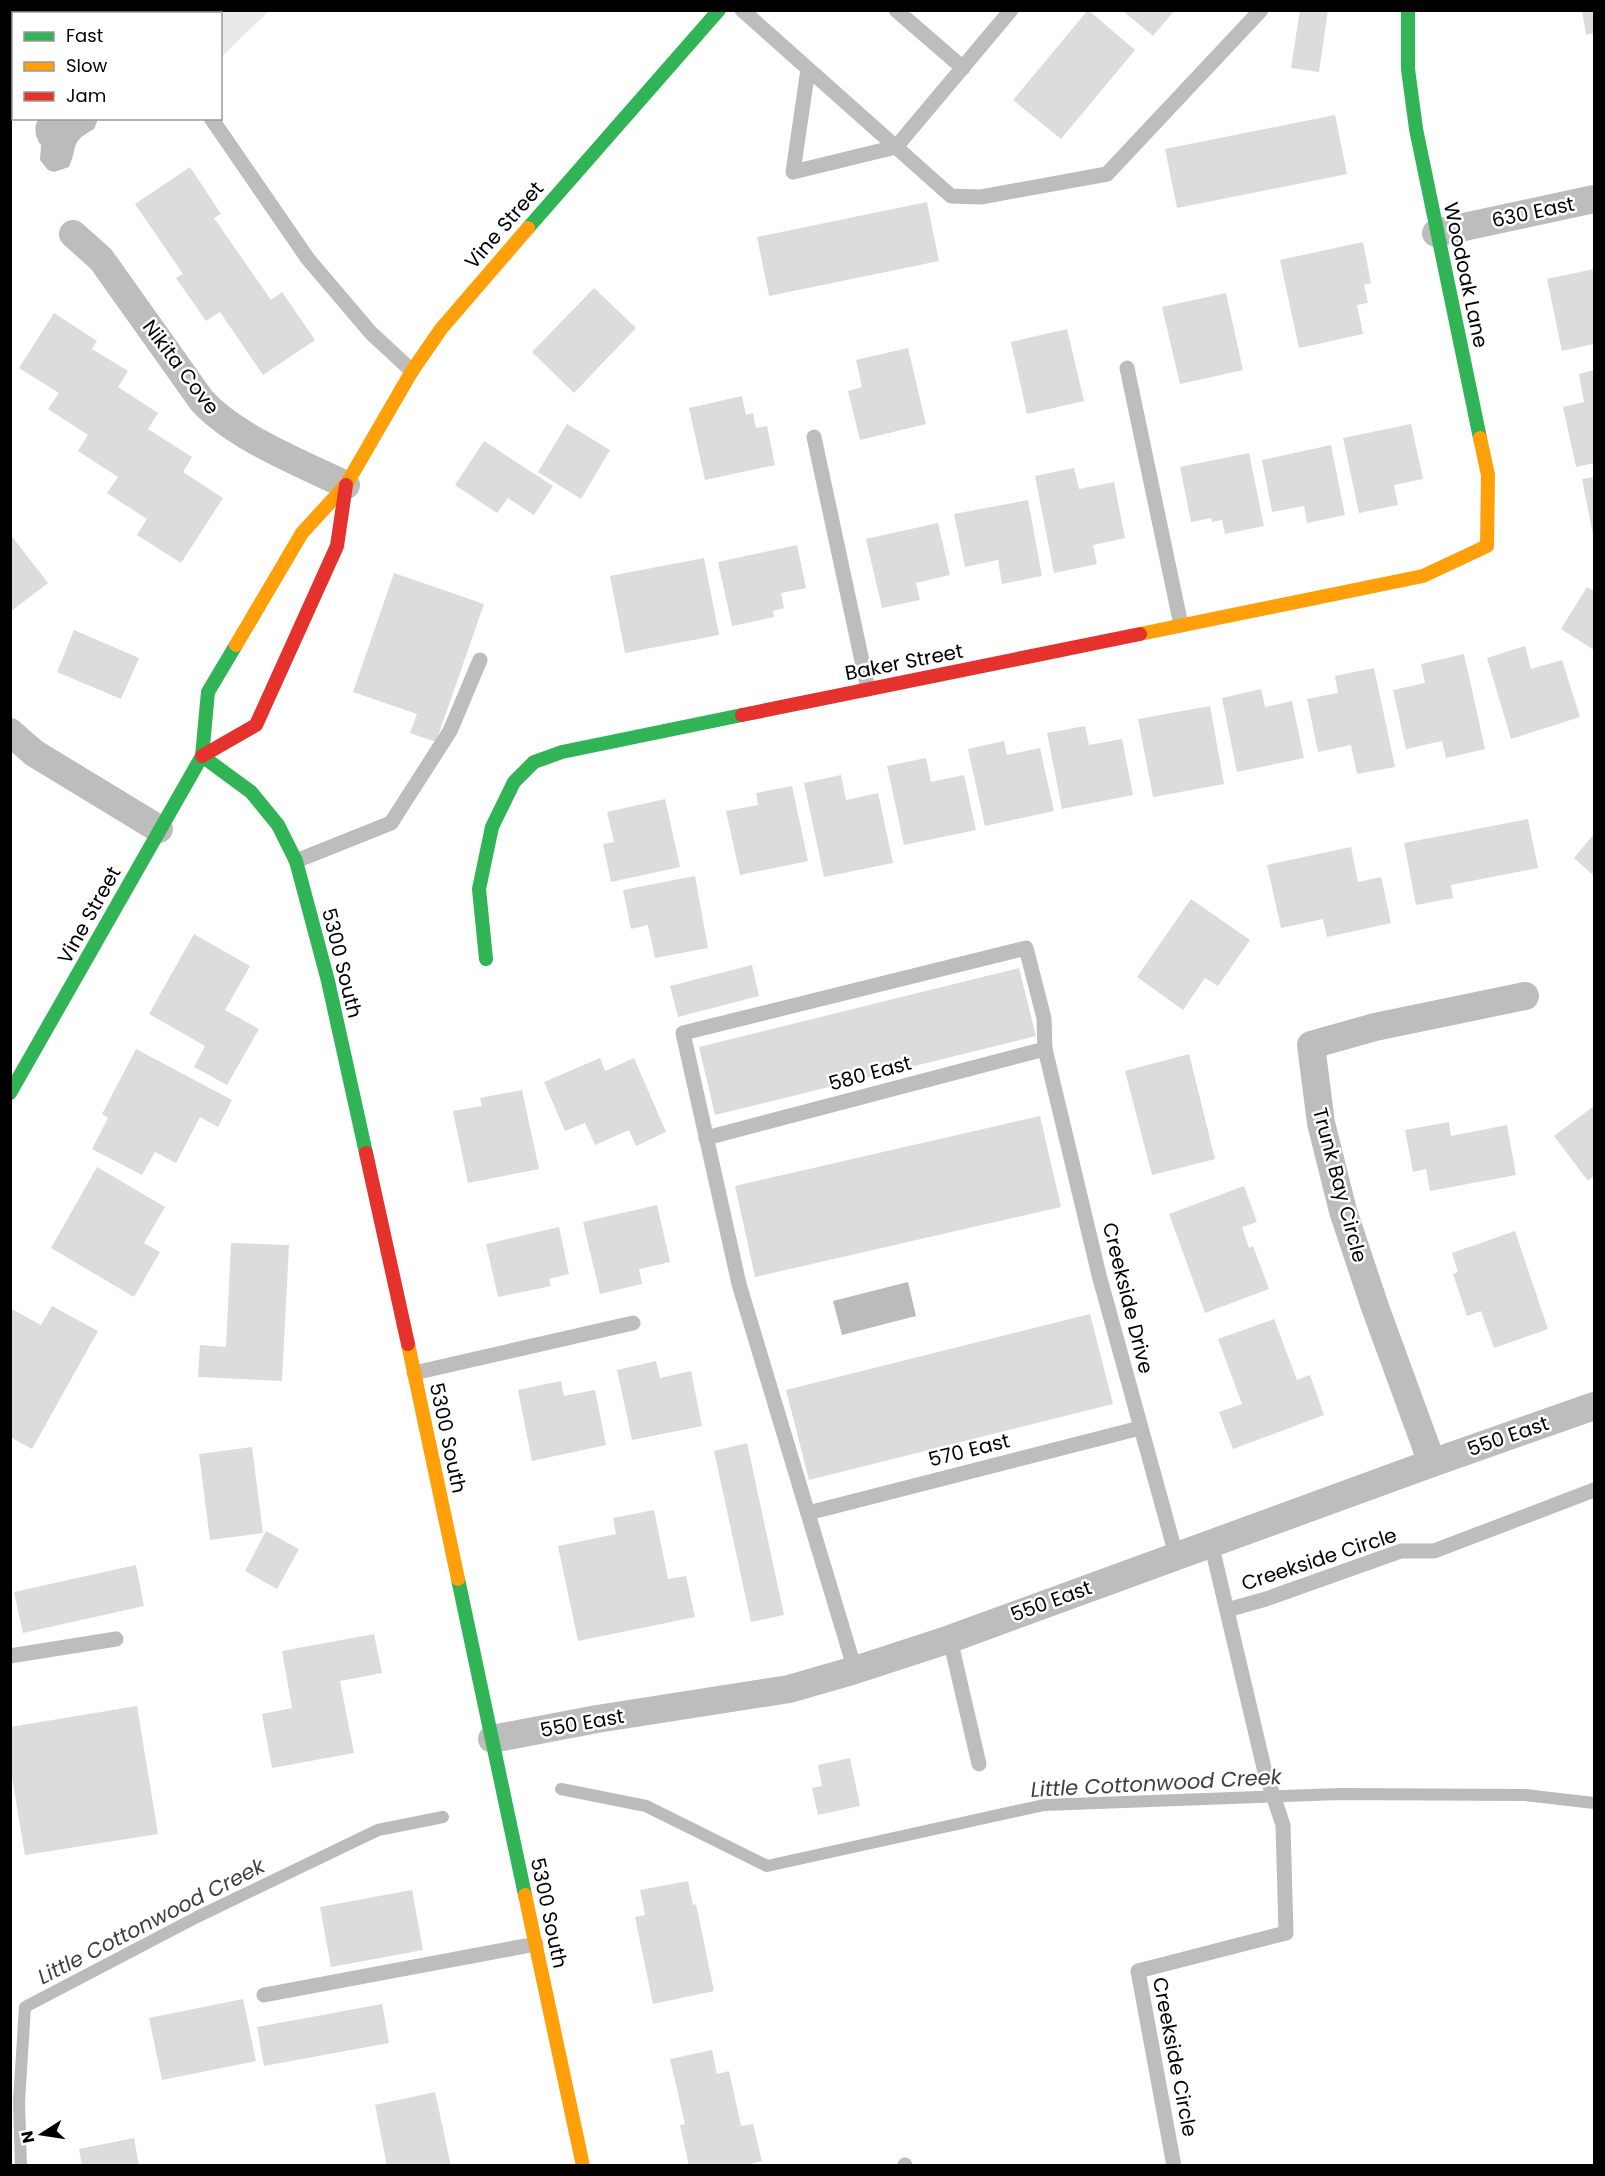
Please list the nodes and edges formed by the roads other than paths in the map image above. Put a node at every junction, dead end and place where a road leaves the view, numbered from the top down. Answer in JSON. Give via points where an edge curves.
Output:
{"nodes":[{"id":1,"x":719,"y":10,"type":"edge"},
{"id":2,"x":741,"y":10,"type":"edge"},
{"id":3,"x":896,"y":10,"type":"edge"},
{"id":4,"x":1011,"y":10,"type":"edge"},
{"id":5,"x":1261,"y":10,"type":"edge"},
{"id":6,"x":1408,"y":10,"type":"edge"},
{"id":7,"x":963,"y":68,"type":"junction"},
{"id":8,"x":808,"y":69,"type":"junction"},
{"id":9,"x":212,"y":120,"type":"edge"},
{"id":10,"x":896,"y":147,"type":"junction"},
{"id":11,"x":1594,"y":199,"type":"edge"},
{"id":12,"x":1436,"y":233,"type":"junction"},
{"id":13,"x":73,"y":234,"type":"dead end"},
{"id":14,"x":1127,"y":368,"type":"dead end"},
{"id":15,"x":411,"y":370,"type":"junction"},
{"id":16,"x":814,"y":437,"type":"dead end"},
{"id":17,"x":346,"y":485,"type":"junction"},
{"id":18,"x":1487,"y":546,"type":"joint"},
{"id":19,"x":1181,"y":625,"type":"junction"},
{"id":20,"x":480,"y":660,"type":"dead end"},
{"id":21,"x":868,"y":689,"type":"junction"},
{"id":22,"x":10,"y":732,"type":"edge"},
{"id":23,"x":202,"y":756,"type":"junction"},
{"id":24,"x":159,"y":829,"type":"junction"},
{"id":25,"x":296,"y":861,"type":"junction"},
{"id":26,"x":486,"y":959,"type":"dead end"},
{"id":27,"x":1525,"y":996,"type":"dead end"},
{"id":28,"x":1045,"y":1049,"type":"junction"},
{"id":29,"x":10,"y":1093,"type":"edge"},
{"id":30,"x":706,"y":1138,"type":"junction"},
{"id":31,"x":633,"y":1323,"type":"dead end"},
{"id":32,"x":414,"y":1373,"type":"junction"},
{"id":33,"x":1594,"y":1406,"type":"edge"},
{"id":34,"x":1140,"y":1428,"type":"junction"},
{"id":35,"x":1432,"y":1463,"type":"junction"},
{"id":36,"x":1594,"y":1490,"type":"edge"},
{"id":37,"x":808,"y":1513,"type":"junction"},
{"id":38,"x":1211,"y":1544,"type":"junction"},
{"id":39,"x":1176,"y":1555,"type":"junction"},
{"id":40,"x":1227,"y":1610,"type":"junction"},
{"id":41,"x":116,"y":1639,"type":"dead end"},
{"id":42,"x":950,"y":1639,"type":"junction"},
{"id":43,"x":10,"y":1656,"type":"edge"},
{"id":44,"x":855,"y":1670,"type":"junction"},
{"id":45,"x":492,"y":1739,"type":"junction"},
{"id":46,"x":979,"y":1764,"type":"dead end"},
{"id":47,"x":536,"y":1944,"type":"junction"},
{"id":48,"x":264,"y":1995,"type":"dead end"},
{"id":49,"x":583,"y":2166,"type":"edge"},
{"id":50,"x":1174,"y":2166,"type":"edge"}],
"edges":[{"from":1,"to":15,"type":"main road","name":"Vine Street","via":[[472,290]]},
{"from":2,"to":8,"type":"lane"},
{"from":3,"to":7,"type":"lane"},
{"from":4,"to":7,"type":"lane"},
{"from":5,"to":10,"type":"lane","via":[[1107,174],[981,196],[951,196]]},
{"from":6,"to":12,"type":"main road","name":"Woodoak Lane","via":[[1408,69]]},
{"from":7,"to":10,"type":"lane"},
{"from":8,"to":10,"type":"lane"},
{"from":8,"to":10,"type":"lane","via":[[793,172]]},
{"from":9,"to":15,"type":"lane","via":[[308,259],[371,333]]},
{"from":11,"to":12,"type":"street","name":"630 East"},
{"from":12,"to":18,"type":"main road","name":"Woodoak Lane","via":[[1488,475]]},
{"from":13,"to":17,"type":"street","name":"Nikita Cove","via":[[101,259],[213,412],[237,430]]},
{"from":14,"to":19,"type":"lane"},
{"from":15,"to":17,"type":"main road","name":"Vine Street"},
{"from":16,"to":21,"type":"lane"},
{"from":17,"to":23,"type":"main road","name":"Vine Street","via":[[302,534],[208,692]]},
{"from":17,"to":23,"type":"main road","name":"Vine Street","via":[[337,546],[256,725]]},
{"from":18,"to":19,"type":"main road","name":"Baker Street","via":[[1423,576]]},
{"from":19,"to":21,"type":"main road","name":"Baker Street"},
{"from":20,"to":25,"type":"lane","via":[[450,731],[392,823]]},
{"from":21,"to":26,"type":"main road","name":"Baker Street","via":[[562,752],[534,762],[514,782],[492,827],[478,889]]},
{"from":22,"to":24,"type":"street","via":[[34,753]]},
{"from":23,"to":24,"type":"main road","name":"Vine Street"},
{"from":23,"to":25,"type":"main road","name":"5300 South","via":[[251,792],[278,825]]},
{"from":24,"to":29,"type":"main road","name":"Vine Street"},
{"from":25,"to":32,"type":"main road","name":"5300 South","via":[[328,981]]},
{"from":27,"to":35,"type":"street","name":"Trunk Bay Circle","via":[[1375,1027],[1311,1046],[1321,1123],[1343,1211]]},
{"from":28,"to":30,"type":"lane","name":"580 East"},
{"from":28,"to":30,"type":"lane","name":"Creekside Drive","via":[[1044,1018],[1026,948],[694,1030],[683,1034]]},
{"from":28,"to":34,"type":"lane","name":"Creekside Drive"},
{"from":30,"to":37,"type":"lane","via":[[739,1284]]},
{"from":31,"to":32,"type":"lane"},
{"from":32,"to":45,"type":"main road","name":"5300 South"},
{"from":33,"to":35,"type":"street","name":"550 East"},
{"from":34,"to":37,"type":"lane","name":"570 East"},
{"from":34,"to":39,"type":"lane","name":"Creekside Drive"},
{"from":35,"to":38,"type":"street","name":"550 East"},
{"from":36,"to":40,"type":"lane","name":"Creekside Circle","via":[[1434,1551],[1401,1551]]},
{"from":37,"to":44,"type":"lane"},
{"from":38,"to":39,"type":"street","name":"550 East"},
{"from":38,"to":40,"type":"lane","name":"Creekside Circle"},
{"from":39,"to":42,"type":"street","name":"550 East"},
{"from":40,"to":50,"type":"lane","name":"Creekside Circle","via":[[1264,1768],[1283,1826],[1286,1933],[1138,1971]]},
{"from":41,"to":43,"type":"lane"},
{"from":42,"to":44,"type":"street","name":"550 East"},
{"from":42,"to":46,"type":"lane"},
{"from":44,"to":45,"type":"street","name":"550 East","via":[[767,1693]]},
{"from":45,"to":47,"type":"main road","name":"5300 South"},
{"from":47,"to":48,"type":"lane"},
{"from":47,"to":49,"type":"main road","name":"5300 South"}]}
